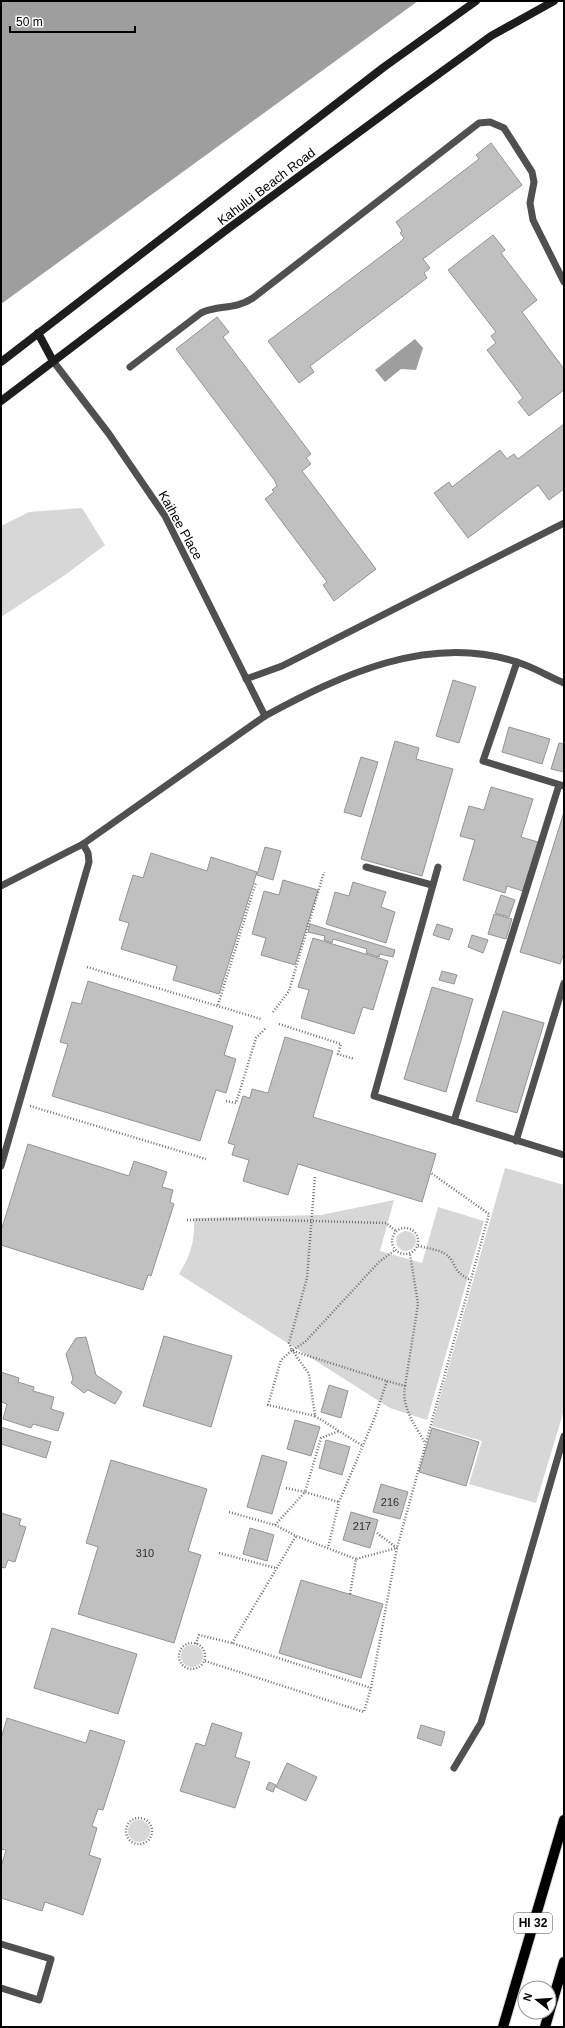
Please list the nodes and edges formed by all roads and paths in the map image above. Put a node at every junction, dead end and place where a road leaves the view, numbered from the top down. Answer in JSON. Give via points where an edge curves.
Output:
{"nodes":[{"id":1,"x":476,"y":1,"type":"edge"},
{"id":2,"x":554,"y":1,"type":"edge"},
{"id":3,"x":564,"y":282,"type":"edge"},
{"id":4,"x":38,"y":333,"type":"junction"},
{"id":5,"x":53,"y":361,"type":"junction"},
{"id":6,"x":1,"y":362,"type":"edge"},
{"id":7,"x":130,"y":367,"type":"dead end"},
{"id":8,"x":1,"y":401,"type":"edge"},
{"id":9,"x":564,"y":523,"type":"edge"},
{"id":10,"x":517,"y":662,"type":"junction"},
{"id":11,"x":246,"y":679,"type":"junction"},
{"id":12,"x":564,"y":683,"type":"edge"},
{"id":13,"x":265,"y":716,"type":"junction"},
{"id":14,"x":562,"y":785,"type":"edge"},
{"id":15,"x":83,"y":844,"type":"junction"},
{"id":16,"x":366,"y":867,"type":"dead end"},
{"id":17,"x":438,"y":867,"type":"dead end"},
{"id":18,"x":324,"y":872,"type":"dead end"},
{"id":19,"x":256,"y":882,"type":"dead end"},
{"id":20,"x":432,"y":885,"type":"junction"},
{"id":21,"x":1,"y":886,"type":"edge"},
{"id":22,"x":87,"y":967,"type":"dead end"},
{"id":23,"x":564,"y":983,"type":"edge"},
{"id":24,"x":218,"y":1005,"type":"junction"},
{"id":25,"x":273,"y":1012,"type":"dead end"},
{"id":26,"x":261,"y":1019,"type":"dead end"},
{"id":27,"x":279,"y":1024,"type":"dead end"},
{"id":28,"x":266,"y":1028,"type":"dead end"},
{"id":29,"x":354,"y":1059,"type":"dead end"},
{"id":30,"x":226,"y":1101,"type":"dead end"},
{"id":31,"x":19,"y":1104,"type":"junction"},
{"id":32,"x":454,"y":1121,"type":"junction"},
{"id":33,"x":516,"y":1141,"type":"junction"},
{"id":34,"x":564,"y":1155,"type":"edge"},
{"id":35,"x":206,"y":1159,"type":"dead end"},
{"id":36,"x":1,"y":1166,"type":"edge"},
{"id":37,"x":431,"y":1173,"type":"dead end"},
{"id":38,"x":315,"y":1176,"type":"dead end"},
{"id":39,"x":187,"y":1220,"type":"dead end"},
{"id":40,"x":310,"y":1221,"type":"junction"},
{"id":41,"x":396,"y":1231,"type":"junction"},
{"id":42,"x":418,"y":1246,"type":"junction"},
{"id":43,"x":395,"y":1250,"type":"junction"},
{"id":44,"x":410,"y":1254,"type":"junction"},
{"id":45,"x":471,"y":1280,"type":"junction"},
{"id":46,"x":292,"y":1350,"type":"junction"},
{"id":47,"x":387,"y":1382,"type":"junction"},
{"id":48,"x":405,"y":1386,"type":"junction"},
{"id":49,"x":314,"y":1416,"type":"junction"},
{"id":50,"x":339,"y":1431,"type":"junction"},
{"id":51,"x":564,"y":1436,"type":"edge"},
{"id":52,"x":425,"y":1443,"type":"junction"},
{"id":53,"x":363,"y":1446,"type":"junction"},
{"id":54,"x":286,"y":1488,"type":"dead end"},
{"id":55,"x":305,"y":1492,"type":"junction"},
{"id":56,"x":339,"y":1502,"type":"junction"},
{"id":57,"x":229,"y":1512,"type":"dead end"},
{"id":58,"x":275,"y":1525,"type":"junction"},
{"id":59,"x":377,"y":1533,"type":"dead end"},
{"id":60,"x":296,"y":1536,"type":"junction"},
{"id":61,"x":328,"y":1548,"type":"junction"},
{"id":62,"x":397,"y":1548,"type":"junction"},
{"id":63,"x":219,"y":1553,"type":"dead end"},
{"id":64,"x":356,"y":1559,"type":"junction"},
{"id":65,"x":276,"y":1568,"type":"junction"},
{"id":66,"x":350,"y":1594,"type":"dead end"},
{"id":67,"x":232,"y":1643,"type":"junction"},
{"id":68,"x":196,"y":1644,"type":"junction"},
{"id":69,"x":204,"y":1661,"type":"junction"},
{"id":70,"x":371,"y":1688,"type":"junction"},
{"id":71,"x":454,"y":1768,"type":"dead end"},
{"id":72,"x":143,"y":1819,"type":"joint"},
{"id":73,"x":564,"y":1820,"type":"edge"},
{"id":74,"x":1,"y":1944,"type":"edge"},
{"id":75,"x":564,"y":1962,"type":"edge"},
{"id":76,"x":1,"y":1988,"type":"edge"},
{"id":77,"x":503,"y":2027,"type":"edge"},
{"id":78,"x":545,"y":2027,"type":"edge"}],
"edges":[{"from":1,"to":4,"type":"main road","name":"Kahului Beach Road","via":[[384,67]]},
{"from":2,"to":5,"type":"main road","name":"Kahului Beach Road","via":[[491,36]]},
{"from":3,"to":7,"type":"lane","via":[[533,220],[530,203],[534,182],[532,172],[504,128],[495,123],[485,122],[480,123],[253,298],[236,307],[211,309],[201,313]]},
{"from":4,"to":5,"type":"main road"},
{"from":4,"to":6,"type":"main road","name":"Kahului Beach Road"},
{"from":5,"to":8,"type":"main road","name":"Kahului Beach Road"},
{"from":5,"to":11,"type":"lane","name":"Kaihee Place","via":[[109,434],[165,516]]},
{"from":9,"to":11,"type":"lane","via":[[282,666]]},
{"from":10,"to":12,"type":"lane"},
{"from":10,"to":13,"type":"lane","via":[[488,655],[458,653],[399,658],[370,666]]},
{"from":10,"to":14,"type":"lane","via":[[483,761]]},
{"from":11,"to":13,"type":"lane","name":"Kaihee Place"},
{"from":13,"to":15,"type":"lane"},
{"from":14,"to":32,"type":"lane"},
{"from":15,"to":21,"type":"lane"},
{"from":15,"to":31,"type":"lane","via":[[89,862]]},
{"from":16,"to":20,"type":"lane"},
{"from":17,"to":20,"type":"lane"},
{"from":18,"to":25,"type":"path","via":[[289,991]]},
{"from":19,"to":24,"type":"path"},
{"from":20,"to":32,"type":"lane","via":[[374,1096]]},
{"from":22,"to":24,"type":"path"},
{"from":23,"to":33,"type":"lane"},
{"from":24,"to":26,"type":"path"},
{"from":27,"to":29,"type":"path","via":[[341,1044],[338,1054]]},
{"from":28,"to":30,"type":"path","via":[[256,1038],[236,1103]]},
{"from":31,"to":35,"type":"path"},
{"from":31,"to":36,"type":"lane"},
{"from":32,"to":33,"type":"lane"},
{"from":33,"to":34,"type":"lane"},
{"from":37,"to":45,"type":"path","via":[[489,1214]]},
{"from":38,"to":40,"type":"path"},
{"from":39,"to":40,"type":"path"},
{"from":40,"to":41,"type":"path","via":[[386,1223]]},
{"from":40,"to":46,"type":"path","via":[[307,1278],[289,1343]]},
{"from":41,"to":42,"type":"path","via":[[402,1228],[412,1230],[418,1238]]},
{"from":41,"to":43,"type":"path","via":[[392,1241]]},
{"from":42,"to":44,"type":"path"},
{"from":42,"to":45,"type":"path","via":[[445,1253],[460,1275]]},
{"from":43,"to":44,"type":"path","via":[[401,1254]]},
{"from":43,"to":46,"type":"path","via":[[379,1262],[306,1341]]},
{"from":44,"to":48,"type":"path","via":[[418,1304]]},
{"from":45,"to":52,"type":"path"},
{"from":46,"to":47,"type":"path"},
{"from":46,"to":49,"type":"path","via":[[309,1374]]},
{"from":46,"to":49,"type":"path","via":[[281,1360],[268,1405]]},
{"from":47,"to":48,"type":"path"},
{"from":47,"to":53,"type":"path"},
{"from":48,"to":52,"type":"path","via":[[403,1396],[409,1414]]},
{"from":49,"to":50,"type":"path"},
{"from":50,"to":53,"type":"path"},
{"from":50,"to":55,"type":"path","via":[[321,1438]]},
{"from":51,"to":71,"type":"lane","via":[[481,1722]]},
{"from":52,"to":62,"type":"path"},
{"from":53,"to":56,"type":"path"},
{"from":54,"to":55,"type":"path"},
{"from":55,"to":56,"type":"path"},
{"from":55,"to":58,"type":"path"},
{"from":56,"to":61,"type":"path"},
{"from":57,"to":58,"type":"path"},
{"from":58,"to":60,"type":"path"},
{"from":59,"to":62,"type":"path"},
{"from":60,"to":61,"type":"path"},
{"from":60,"to":65,"type":"path"},
{"from":61,"to":64,"type":"path"},
{"from":62,"to":64,"type":"path"},
{"from":62,"to":70,"type":"path"},
{"from":63,"to":65,"type":"path"},
{"from":64,"to":66,"type":"path"},
{"from":65,"to":67,"type":"path"},
{"from":67,"to":68,"type":"path","via":[[199,1635]]},
{"from":67,"to":70,"type":"path"},
{"from":68,"to":69,"type":"path","via":[[204,1650]]},
{"from":68,"to":69,"type":"path","via":[[186,1644],[181,1649],[180,1662],[184,1668],[193,1670],[202,1666]]},
{"from":69,"to":70,"type":"path","via":[[364,1712]]},
{"from":72,"to":72,"type":"path","via":[[133,1820],[126,1827],[127,1837],[138,1845],[149,1841],[152,1832],[151,1825]]},
{"from":73,"to":77,"type":"main road","number":"HI 32"},
{"from":74,"to":76,"type":"lane","via":[[51,1959],[39,2000]]},
{"from":75,"to":78,"type":"main road"}]}
